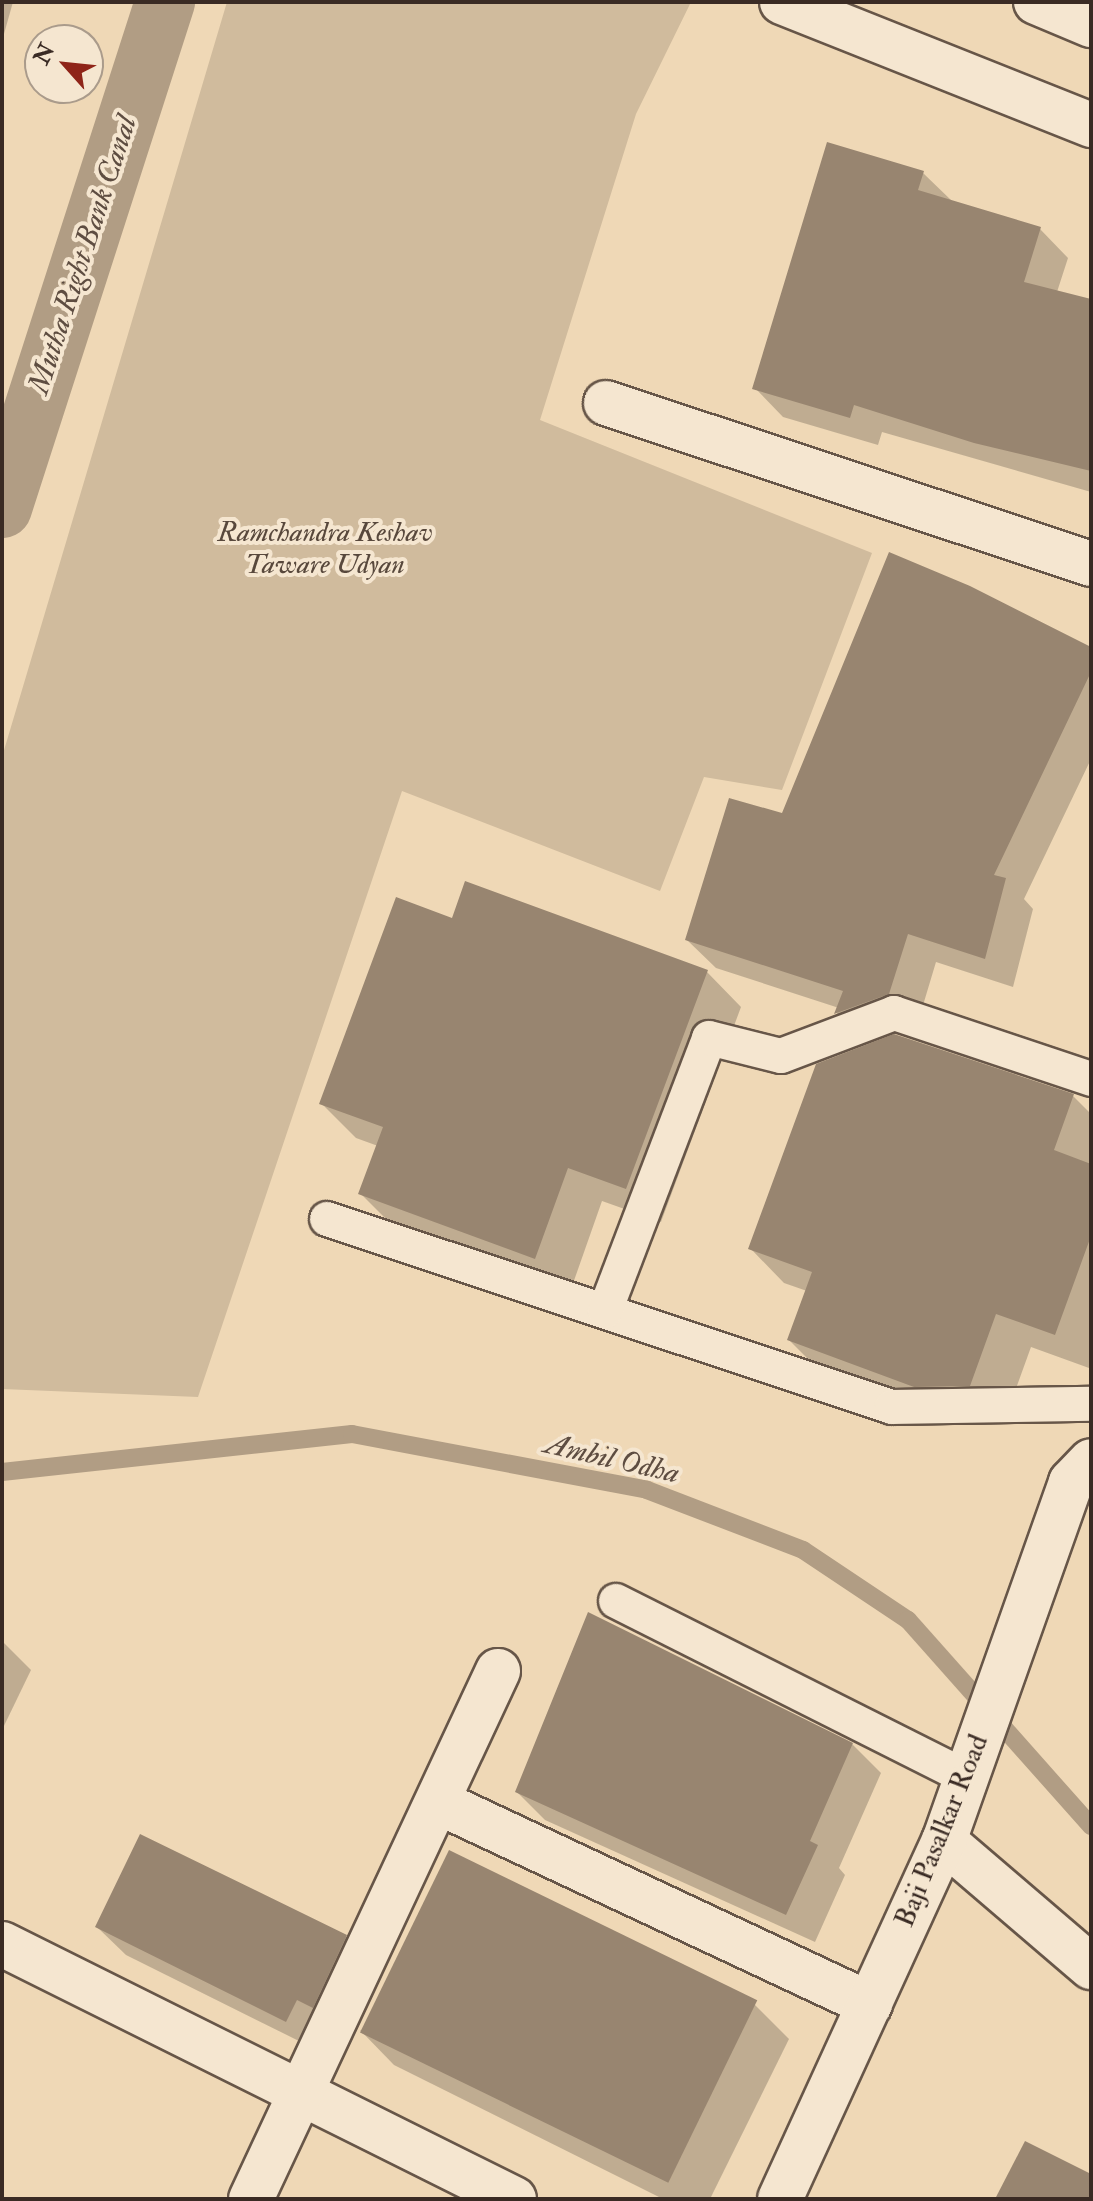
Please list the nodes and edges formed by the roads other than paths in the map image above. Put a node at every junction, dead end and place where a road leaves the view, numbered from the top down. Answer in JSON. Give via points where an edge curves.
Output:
{"nodes":[{"id":1,"x":782,"y":2,"type":"edge"},
{"id":2,"x":1043,"y":3,"type":"edge"},
{"id":3,"x":1091,"y":25,"type":"edge"},
{"id":4,"x":1091,"y":125,"type":"edge"},
{"id":5,"x":606,"y":403,"type":"dead end"},
{"id":6,"x":1091,"y":564,"type":"edge"},
{"id":7,"x":1091,"y":1079,"type":"edge"},
{"id":8,"x":327,"y":1219,"type":"dead end"},
{"id":9,"x":605,"y":1311,"type":"junction"},
{"id":10,"x":1091,"y":1404,"type":"edge"},
{"id":11,"x":1081,"y":1471,"type":"edge"},
{"id":12,"x":616,"y":1601,"type":"dead end"},
{"id":13,"x":498,"y":1671,"type":"dead end"},
{"id":14,"x":966,"y":1777,"type":"junction"},
{"id":15,"x":438,"y":1802,"type":"junction"},
{"id":16,"x":944,"y":1841,"type":"junction"},
{"id":17,"x":2,"y":1944,"type":"edge"},
{"id":18,"x":1091,"y":1967,"type":"edge"},
{"id":19,"x":870,"y":2004,"type":"junction"},
{"id":20,"x":302,"y":2093,"type":"junction"},
{"id":21,"x":251,"y":2199,"type":"edge"},
{"id":22,"x":514,"y":2199,"type":"edge"},
{"id":23,"x":780,"y":2199,"type":"edge"}],
"edges":[{"from":1,"to":4,"type":"street"},
{"from":2,"to":3,"type":"street"},
{"from":5,"to":6,"type":"street"},
{"from":7,"to":9,"type":"lane","via":[[894,1013],[781,1056],[709,1038]]},
{"from":8,"to":9,"type":"lane"},
{"from":9,"to":10,"type":"lane","via":[[892,1407]]},
{"from":11,"to":14,"type":"street","name":"Baji Pasalkar Road"},
{"from":12,"to":14,"type":"lane"},
{"from":13,"to":15,"type":"street"},
{"from":14,"to":16,"type":"street","name":"Baji Pasalkar Road"},
{"from":15,"to":19,"type":"street"},
{"from":15,"to":20,"type":"street"},
{"from":16,"to":18,"type":"street"},
{"from":16,"to":19,"type":"street","name":"Baji Pasalkar Road"},
{"from":17,"to":20,"type":"street"},
{"from":19,"to":23,"type":"street","name":"Baji Pasalkar Road"},
{"from":20,"to":21,"type":"street"},
{"from":20,"to":22,"type":"street"}]}
